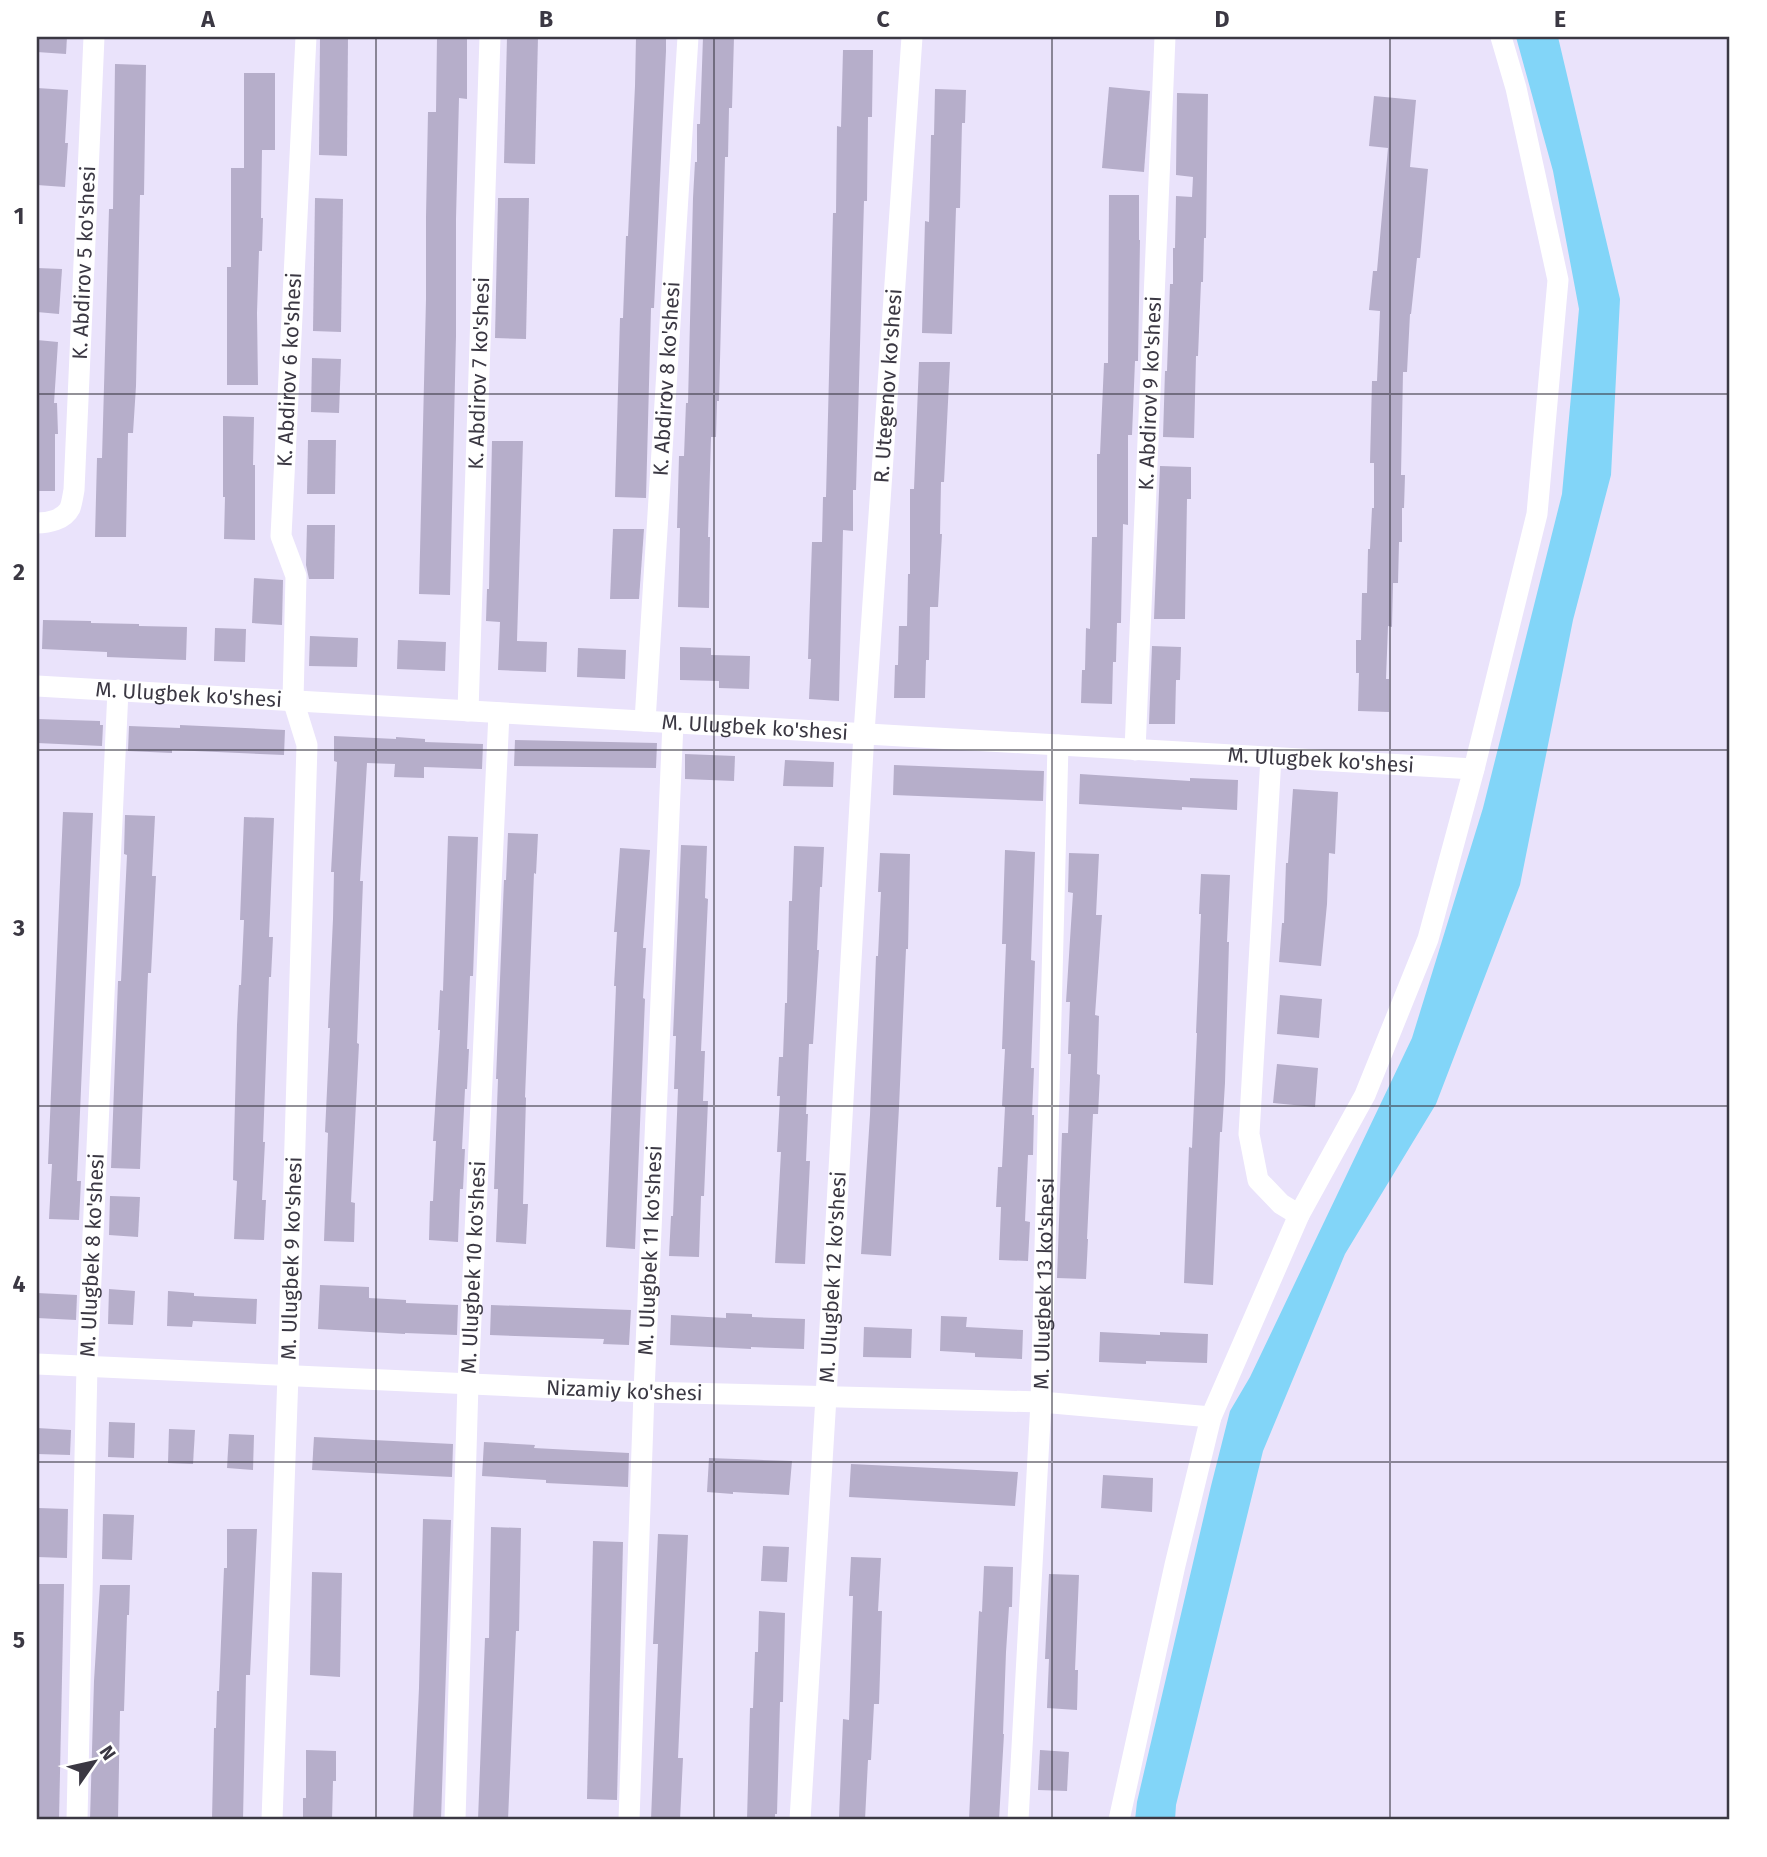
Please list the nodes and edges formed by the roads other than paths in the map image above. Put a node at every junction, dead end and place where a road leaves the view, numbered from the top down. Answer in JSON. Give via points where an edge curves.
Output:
{"nodes":[{"id":1,"x":94,"y":37,"type":"edge"},
{"id":2,"x":306,"y":37,"type":"edge"},
{"id":3,"x":490,"y":37,"type":"edge"},
{"id":4,"x":688,"y":37,"type":"edge"},
{"id":5,"x":912,"y":37,"type":"edge"},
{"id":6,"x":1166,"y":37,"type":"edge"},
{"id":7,"x":1502,"y":37,"type":"edge"},
{"id":8,"x":37,"y":523,"type":"edge"},
{"id":9,"x":37,"y":686,"type":"edge"},
{"id":10,"x":118,"y":690,"type":"junction"},
{"id":11,"x":293,"y":700,"type":"junction"},
{"id":12,"x":468,"y":711,"type":"junction"},
{"id":13,"x":499,"y":713,"type":"junction"},
{"id":14,"x":645,"y":721,"type":"junction"},
{"id":15,"x":673,"y":723,"type":"junction"},
{"id":16,"x":864,"y":733,"type":"junction"},
{"id":17,"x":1058,"y":745,"type":"junction"},
{"id":18,"x":1135,"y":750,"type":"junction"},
{"id":19,"x":1271,"y":757,"type":"junction"},
{"id":20,"x":1474,"y":769,"type":"junction"},
{"id":21,"x":1298,"y":1215,"type":"junction"},
{"id":22,"x":37,"y":1364,"type":"edge"},
{"id":23,"x":87,"y":1366,"type":"junction"},
{"id":24,"x":288,"y":1375,"type":"junction"},
{"id":25,"x":468,"y":1384,"type":"junction"},
{"id":26,"x":644,"y":1392,"type":"junction"},
{"id":27,"x":826,"y":1397,"type":"junction"},
{"id":28,"x":1041,"y":1402,"type":"junction"},
{"id":29,"x":1211,"y":1417,"type":"junction"},
{"id":30,"x":77,"y":1820,"type":"edge"},
{"id":31,"x":272,"y":1820,"type":"edge"},
{"id":32,"x":455,"y":1820,"type":"edge"},
{"id":33,"x":629,"y":1820,"type":"edge"},
{"id":34,"x":800,"y":1820,"type":"edge"},
{"id":35,"x":1018,"y":1820,"type":"edge"},
{"id":36,"x":1119,"y":1820,"type":"edge"}],
"edges":[{"from":1,"to":8,"type":"street","name":"K. Abdirov 5 ko'shesi","via":[[74,490],[64,516]]},
{"from":2,"to":11,"type":"street","name":"K. Abdirov 6 ko'shesi","via":[[281,536],[296,576]]},
{"from":3,"to":12,"type":"street","name":"K. Abdirov 7 ko'shesi"},
{"from":4,"to":14,"type":"street","name":"K. Abdirov 8 ko'shesi"},
{"from":5,"to":16,"type":"street","name":"R. Utegenov ko'shesi"},
{"from":6,"to":18,"type":"street","name":"K. Abdirov 9 ko'shesi"},
{"from":7,"to":20,"type":"street","via":[[1558,280],[1537,514]]},
{"from":9,"to":10,"type":"street","name":"M. Ulugbek ko'shesi"},
{"from":10,"to":11,"type":"street","name":"M. Ulugbek ko'shesi"},
{"from":10,"to":23,"type":"street","name":"M. Ulugbek 8 ko'shesi"},
{"from":11,"to":12,"type":"street","name":"M. Ulugbek ko'shesi"},
{"from":11,"to":24,"type":"street","name":"M. Ulugbek 9 ko'shesi","via":[[307,745]]},
{"from":12,"to":13,"type":"street","name":"M. Ulugbek ko'shesi"},
{"from":13,"to":14,"type":"street","name":"M. Ulugbek ko'shesi"},
{"from":13,"to":25,"type":"street","name":"M. Ulugbek 10 ko'shesi"},
{"from":14,"to":15,"type":"street","name":"M. Ulugbek ko'shesi"},
{"from":15,"to":16,"type":"street","name":"M. Ulugbek ko'shesi"},
{"from":15,"to":26,"type":"street","name":"M. Ulugbek 11 ko'shesi"},
{"from":16,"to":17,"type":"street","name":"M. Ulugbek ko'shesi"},
{"from":16,"to":27,"type":"street","name":"M. Ulugbek 12 ko'shesi"},
{"from":17,"to":18,"type":"street","name":"M. Ulugbek ko'shesi"},
{"from":17,"to":28,"type":"street","name":"M. Ulugbek 13 ko'shesi"},
{"from":18,"to":19,"type":"street","name":"M. Ulugbek ko'shesi"},
{"from":19,"to":20,"type":"street","name":"M. Ulugbek ko'shesi"},
{"from":19,"to":21,"type":"street","via":[[1249,1134],[1258,1180]]},
{"from":20,"to":21,"type":"street","via":[[1428,939],[1365,1095]]},
{"from":21,"to":29,"type":"street"},
{"from":22,"to":23,"type":"street","name":"Nizamiy ko'shesi"},
{"from":23,"to":24,"type":"street","name":"Nizamiy ko'shesi"},
{"from":23,"to":30,"type":"street","name":"M. Ulugbek 8 ko'shesi"},
{"from":24,"to":25,"type":"street","name":"Nizamiy ko'shesi"},
{"from":24,"to":31,"type":"street","name":"M. Ulugbek 9 ko'shesi"},
{"from":25,"to":26,"type":"street","name":"Nizamiy ko'shesi"},
{"from":25,"to":32,"type":"street","name":"M. Ulugbek 10 ko'shesi"},
{"from":26,"to":27,"type":"street","name":"Nizamiy ko'shesi"},
{"from":26,"to":33,"type":"street","name":"M. Ulugbek 11 ko'shesi"},
{"from":27,"to":28,"type":"street","name":"Nizamiy ko'shesi"},
{"from":27,"to":34,"type":"street","name":"M. Ulugbek 12 ko'shesi"},
{"from":28,"to":29,"type":"street","name":"Nizamiy ko'shesi"},
{"from":28,"to":35,"type":"street","name":"M. Ulugbek 13 ko'shesi"},
{"from":29,"to":36,"type":"street"}]}
